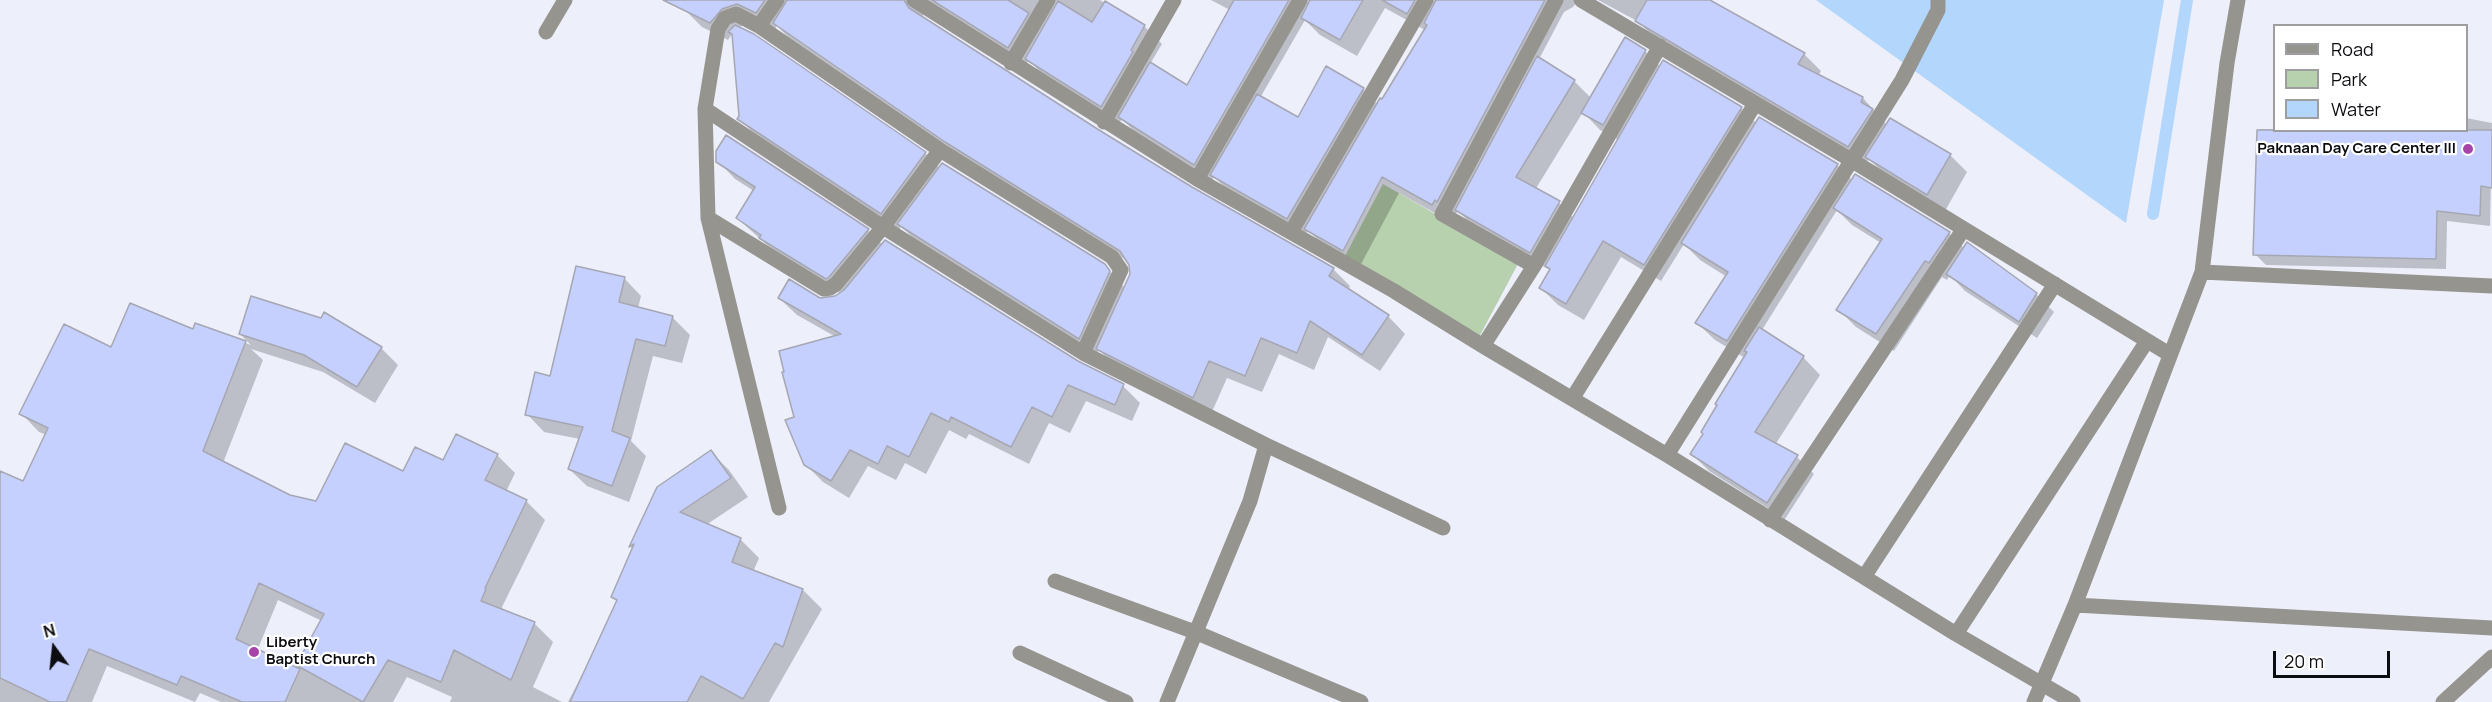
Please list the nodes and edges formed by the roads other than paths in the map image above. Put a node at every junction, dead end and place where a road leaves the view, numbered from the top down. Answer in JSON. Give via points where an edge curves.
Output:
{"nodes":[{"id":1,"x":565,"y":0,"type":"edge"},
{"id":2,"x":777,"y":0,"type":"edge"},
{"id":3,"x":914,"y":0,"type":"edge"},
{"id":4,"x":1048,"y":0,"type":"edge"},
{"id":5,"x":1174,"y":0,"type":"edge"},
{"id":6,"x":1300,"y":0,"type":"edge"},
{"id":7,"x":1426,"y":0,"type":"edge"},
{"id":8,"x":1556,"y":0,"type":"edge"},
{"id":9,"x":1581,"y":0,"type":"edge"},
{"id":10,"x":1938,"y":0,"type":"edge"},
{"id":11,"x":2238,"y":0,"type":"edge"},
{"id":12,"x":759,"y":26,"type":"junction"},
{"id":13,"x":546,"y":32,"type":"dead end"},
{"id":14,"x":1660,"y":46,"type":"junction"},
{"id":15,"x":1011,"y":63,"type":"junction"},
{"id":16,"x":1755,"y":104,"type":"junction"},
{"id":17,"x":705,"y":109,"type":"junction"},
{"id":18,"x":1104,"y":122,"type":"junction"},
{"id":19,"x":940,"y":150,"type":"junction"},
{"id":20,"x":1851,"y":160,"type":"junction"},
{"id":21,"x":1197,"y":179,"type":"junction"},
{"id":22,"x":708,"y":219,"type":"junction"},
{"id":23,"x":882,"y":227,"type":"junction"},
{"id":24,"x":1963,"y":230,"type":"junction"},
{"id":25,"x":1291,"y":232,"type":"junction"},
{"id":26,"x":1534,"y":266,"type":"junction"},
{"id":27,"x":2202,"y":272,"type":"junction"},
{"id":28,"x":2055,"y":284,"type":"junction"},
{"id":29,"x":2492,"y":286,"type":"edge"},
{"id":30,"x":2147,"y":341,"type":"junction"},
{"id":31,"x":1483,"y":346,"type":"junction"},
{"id":32,"x":1083,"y":353,"type":"junction"},
{"id":33,"x":2169,"y":354,"type":"junction"},
{"id":34,"x":1572,"y":399,"type":"junction"},
{"id":35,"x":1266,"y":445,"type":"junction"},
{"id":36,"x":1667,"y":455,"type":"junction"},
{"id":37,"x":778,"y":508,"type":"dead end"},
{"id":38,"x":1770,"y":520,"type":"junction"},
{"id":39,"x":1443,"y":528,"type":"dead end"},
{"id":40,"x":1864,"y":577,"type":"junction"},
{"id":41,"x":1055,"y":581,"type":"dead end"},
{"id":42,"x":2075,"y":605,"type":"junction"},
{"id":43,"x":2492,"y":628,"type":"edge"},
{"id":44,"x":1195,"y":632,"type":"junction"},
{"id":45,"x":1956,"y":634,"type":"junction"},
{"id":46,"x":1020,"y":653,"type":"dead end"},
{"id":47,"x":2492,"y":657,"type":"edge"},
{"id":48,"x":2041,"y":685,"type":"junction"},
{"id":49,"x":1126,"y":702,"type":"edge"},
{"id":50,"x":1167,"y":702,"type":"edge"},
{"id":51,"x":1361,"y":702,"type":"edge"},
{"id":52,"x":2034,"y":702,"type":"edge"},
{"id":53,"x":2073,"y":702,"type":"edge"},
{"id":54,"x":2443,"y":702,"type":"edge"}],
"edges":[{"from":1,"to":13,"type":"street"},
{"from":2,"to":12,"type":"street"},
{"from":3,"to":15,"type":"street"},
{"from":4,"to":15,"type":"street"},
{"from":5,"to":18,"type":"street"},
{"from":6,"to":21,"type":"street"},
{"from":7,"to":25,"type":"street"},
{"from":8,"to":26,"type":"street","via":[[1442,214]]},
{"from":9,"to":14,"type":"street"},
{"from":10,"to":20,"type":"street","via":[[1938,10],[1902,80]]},
{"from":11,"to":27,"type":"street"},
{"from":12,"to":17,"type":"street","via":[[736,14],[724,18],[718,30]]},
{"from":12,"to":19,"type":"street"},
{"from":14,"to":16,"type":"street"},
{"from":14,"to":26,"type":"street"},
{"from":15,"to":18,"type":"street"},
{"from":16,"to":20,"type":"street"},
{"from":16,"to":34,"type":"street"},
{"from":17,"to":22,"type":"street"},
{"from":17,"to":23,"type":"street"},
{"from":18,"to":21,"type":"street"},
{"from":19,"to":23,"type":"street"},
{"from":19,"to":32,"type":"street","via":[[1112,257],[1121,270]]},
{"from":20,"to":24,"type":"street"},
{"from":20,"to":36,"type":"street"},
{"from":21,"to":25,"type":"street"},
{"from":22,"to":23,"type":"street","via":[[824,289],[836,284]]},
{"from":22,"to":37,"type":"street"},
{"from":23,"to":32,"type":"street"},
{"from":24,"to":28,"type":"street"},
{"from":24,"to":38,"type":"street"},
{"from":25,"to":31,"type":"street"},
{"from":26,"to":31,"type":"street"},
{"from":27,"to":29,"type":"street"},
{"from":27,"to":33,"type":"street"},
{"from":28,"to":30,"type":"street"},
{"from":28,"to":40,"type":"street"},
{"from":30,"to":33,"type":"street"},
{"from":30,"to":45,"type":"street"},
{"from":31,"to":34,"type":"street"},
{"from":32,"to":35,"type":"street"},
{"from":33,"to":42,"type":"street"},
{"from":34,"to":36,"type":"street"},
{"from":35,"to":39,"type":"street"},
{"from":35,"to":44,"type":"street","via":[[1250,501]]},
{"from":36,"to":38,"type":"street"},
{"from":38,"to":40,"type":"street"},
{"from":40,"to":45,"type":"street"},
{"from":41,"to":44,"type":"street"},
{"from":42,"to":43,"type":"street"},
{"from":42,"to":48,"type":"street"},
{"from":44,"to":50,"type":"street"},
{"from":44,"to":51,"type":"street"},
{"from":45,"to":48,"type":"street"},
{"from":46,"to":49,"type":"street"},
{"from":47,"to":54,"type":"street"},
{"from":48,"to":52,"type":"street"},
{"from":48,"to":53,"type":"street"}]}
